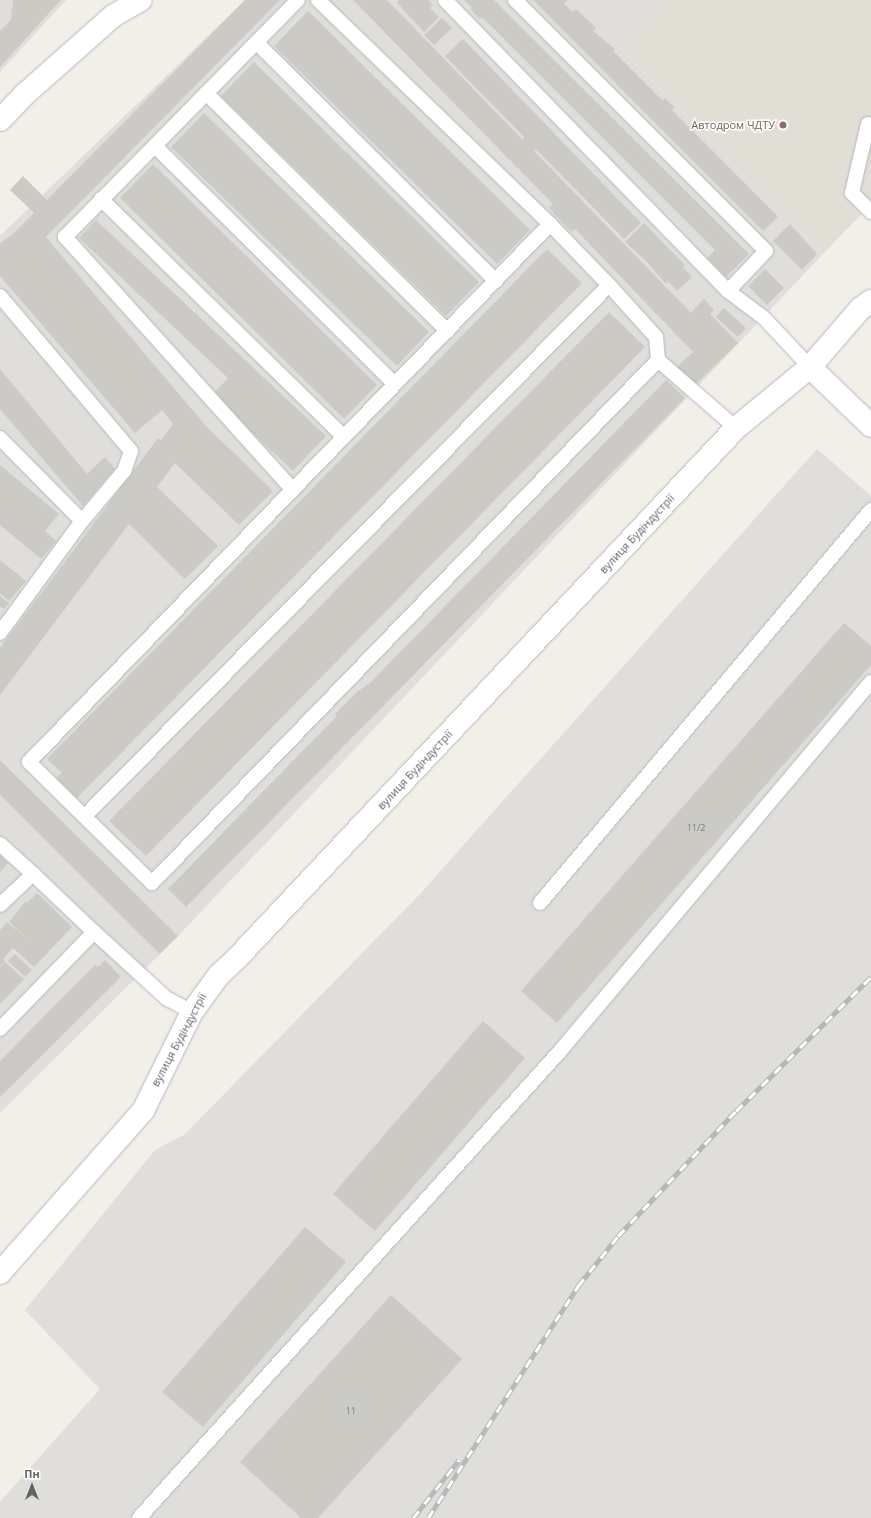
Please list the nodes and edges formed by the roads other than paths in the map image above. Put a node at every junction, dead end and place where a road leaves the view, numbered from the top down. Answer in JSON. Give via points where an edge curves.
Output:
{"nodes":[{"id":1,"x":141,"y":0,"type":"edge"},
{"id":2,"x":298,"y":0,"type":"edge"},
{"id":3,"x":318,"y":0,"type":"edge"},
{"id":4,"x":445,"y":0,"type":"edge"},
{"id":5,"x":515,"y":0,"type":"edge"},
{"id":6,"x":258,"y":44,"type":"junction"},
{"id":7,"x":206,"y":93,"type":"junction"},
{"id":8,"x":0,"y":120,"type":"edge"},
{"id":9,"x":868,"y":124,"type":"dead end"},
{"id":10,"x":156,"y":146,"type":"junction"},
{"id":11,"x":100,"y":199,"type":"junction"},
{"id":12,"x":871,"y":212,"type":"edge"},
{"id":13,"x":550,"y":224,"type":"junction"},
{"id":14,"x":496,"y":280,"type":"junction"},
{"id":15,"x":609,"y":285,"type":"junction"},
{"id":16,"x":728,"y":292,"type":"junction"},
{"id":17,"x":0,"y":296,"type":"edge"},
{"id":18,"x":871,"y":301,"type":"edge"},
{"id":19,"x":447,"y":331,"type":"junction"},
{"id":20,"x":658,"y":360,"type":"junction"},
{"id":21,"x":810,"y":367,"type":"junction"},
{"id":22,"x":394,"y":383,"type":"junction"},
{"id":23,"x":871,"y":426,"type":"edge"},
{"id":24,"x":736,"y":428,"type":"junction"},
{"id":25,"x":343,"y":436,"type":"junction"},
{"id":26,"x":0,"y":438,"type":"edge"},
{"id":27,"x":293,"y":490,"type":"junction"},
{"id":28,"x":871,"y":510,"type":"edge"},
{"id":29,"x":82,"y":521,"type":"junction"},
{"id":30,"x":0,"y":633,"type":"edge"},
{"id":31,"x":871,"y":682,"type":"edge"},
{"id":32,"x":85,"y":816,"type":"junction"},
{"id":33,"x":0,"y":844,"type":"edge"},
{"id":34,"x":33,"y":874,"type":"junction"},
{"id":35,"x":540,"y":903,"type":"dead end"},
{"id":36,"x":0,"y":905,"type":"edge"},
{"id":37,"x":94,"y":932,"type":"junction"},
{"id":38,"x":192,"y":1012,"type":"junction"},
{"id":39,"x":0,"y":1029,"type":"edge"},
{"id":40,"x":0,"y":1272,"type":"edge"},
{"id":41,"x":139,"y":1518,"type":"edge"}],
"edges":[{"from":1,"to":8,"type":"street","via":[[113,16],[24,95]]},
{"from":2,"to":6,"type":"lane"},
{"from":3,"to":13,"type":"lane"},
{"from":4,"to":16,"type":"lane"},
{"from":5,"to":16,"type":"lane","via":[[766,252]]},
{"from":6,"to":7,"type":"lane"},
{"from":6,"to":14,"type":"lane"},
{"from":7,"to":10,"type":"lane"},
{"from":7,"to":19,"type":"lane"},
{"from":9,"to":12,"type":"lane","via":[[852,193]]},
{"from":10,"to":11,"type":"lane"},
{"from":10,"to":22,"type":"lane"},
{"from":11,"to":25,"type":"lane"},
{"from":11,"to":27,"type":"lane","via":[[64,237]]},
{"from":13,"to":14,"type":"lane"},
{"from":13,"to":15,"type":"lane"},
{"from":14,"to":19,"type":"lane"},
{"from":15,"to":20,"type":"lane","via":[[656,337]]},
{"from":15,"to":32,"type":"lane"},
{"from":16,"to":21,"type":"lane","via":[[764,318]]},
{"from":17,"to":29,"type":"lane","via":[[131,451],[124,471]]},
{"from":18,"to":21,"type":"street","name":"вулиця Будіндустрії","via":[[860,309]]},
{"from":19,"to":22,"type":"lane"},
{"from":20,"to":24,"type":"lane"},
{"from":20,"to":32,"type":"lane","via":[[152,883]]},
{"from":21,"to":23,"type":"street"},
{"from":21,"to":24,"type":"street","name":"вулиця Будіндустрії"},
{"from":22,"to":25,"type":"lane"},
{"from":24,"to":38,"type":"street","name":"вулиця Будіндустрії","via":[[219,975]]},
{"from":25,"to":27,"type":"lane"},
{"from":26,"to":29,"type":"lane"},
{"from":27,"to":32,"type":"lane","via":[[29,762]]},
{"from":28,"to":35,"type":"lane"},
{"from":29,"to":30,"type":"lane"},
{"from":31,"to":41,"type":"lane","via":[[561,1050]]},
{"from":33,"to":34,"type":"lane"},
{"from":34,"to":36,"type":"lane"},
{"from":34,"to":37,"type":"lane"},
{"from":37,"to":38,"type":"lane","via":[[166,998]]},
{"from":37,"to":39,"type":"lane"},
{"from":38,"to":40,"type":"street","name":"вулиця Будіндустрії","via":[[143,1111]]}]}
